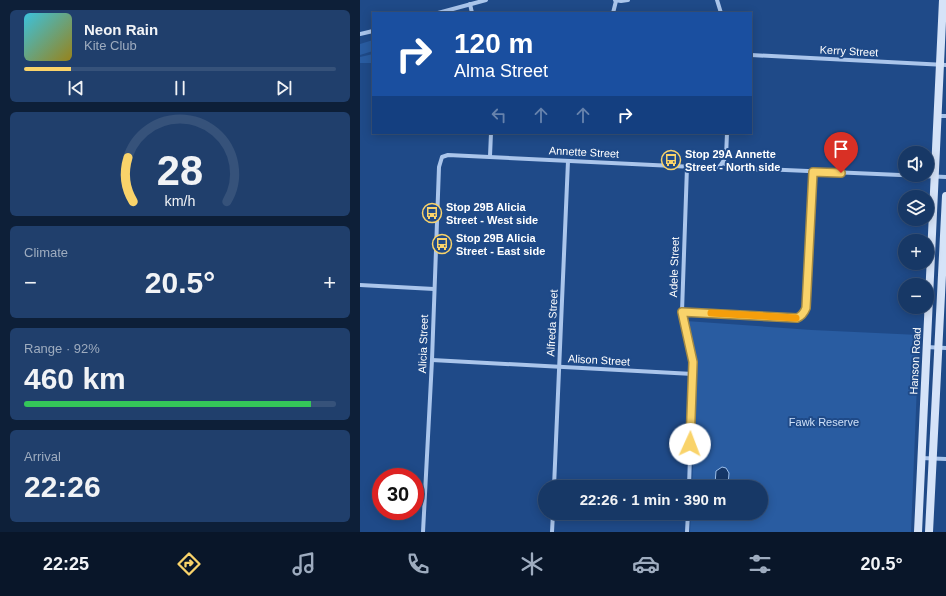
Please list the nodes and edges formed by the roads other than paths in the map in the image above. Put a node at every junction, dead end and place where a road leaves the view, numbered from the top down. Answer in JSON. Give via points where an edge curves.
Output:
{"nodes":[{"id":1,"x":486,"y":0,"type":"edge"},
{"id":2,"x":616,"y":0,"type":"edge"},
{"id":3,"x":628,"y":0,"type":"edge"},
{"id":4,"x":717,"y":0,"type":"edge"},
{"id":5,"x":943,"y":0,"type":"edge"},
{"id":6,"x":470,"y":4,"type":"junction"},
{"id":7,"x":442,"y":12,"type":"edge"},
{"id":8,"x":472,"y":12,"type":"edge"},
{"id":9,"x":613,"y":12,"type":"edge"},
{"id":10,"x":721,"y":12,"type":"edge"},
{"id":11,"x":372,"y":31,"type":"edge"},
{"id":12,"x":360,"y":34,"type":"edge"},
{"id":13,"x":752,"y":55,"type":"edge"},
{"id":14,"x":943,"y":65,"type":"edge"},
{"id":15,"x":937,"y":116,"type":"junction"},
{"id":16,"x":946,"y":116,"type":"edge"},
{"id":17,"x":491,"y":134,"type":"edge"},
{"id":18,"x":727,"y":134,"type":"edge"},
{"id":19,"x":490,"y":156,"type":"junction"},
{"id":20,"x":442,"y":157,"type":"joint"},
{"id":21,"x":568,"y":161,"type":"junction"},
{"id":22,"x":723,"y":163,"type":"junction"},
{"id":23,"x":687,"y":166,"type":"junction"},
{"id":24,"x":813,"y":172,"type":"junction"},
{"id":25,"x":898,"y":176,"type":"edge"},
{"id":26,"x":934,"y":177,"type":"joint"},
{"id":27,"x":946,"y":177,"type":"edge"},
{"id":28,"x":934,"y":182,"type":"edge"},
{"id":29,"x":946,"y":196,"type":"edge"},
{"id":30,"x":932,"y":233,"type":"junction"},
{"id":31,"x":945,"y":234,"type":"edge"},
{"id":32,"x":360,"y":285,"type":"edge"},
{"id":33,"x":434,"y":289,"type":"junction"},
{"id":34,"x":682,"y":312,"type":"junction"},
{"id":35,"x":926,"y":347,"type":"junction"},
{"id":36,"x":942,"y":348,"type":"edge"},
{"id":37,"x":432,"y":360,"type":"junction"},
{"id":38,"x":559,"y":367,"type":"junction"},
{"id":39,"x":693,"y":374,"type":"junction"},
{"id":40,"x":921,"y":458,"type":"junction"},
{"id":41,"x":933,"y":459,"type":"junction"},
{"id":42,"x":946,"y":460,"type":"edge"},
{"id":43,"x":554,"y":480,"type":"edge"},
{"id":44,"x":689,"y":480,"type":"edge"},
{"id":45,"x":553,"y":520,"type":"edge"},
{"id":46,"x":688,"y":520,"type":"edge"},
{"id":47,"x":423,"y":532,"type":"edge"},
{"id":48,"x":552,"y":532,"type":"edge"},
{"id":49,"x":687,"y":532,"type":"edge"},
{"id":50,"x":918,"y":532,"type":"edge"},
{"id":51,"x":929,"y":532,"type":"edge"}],
"edges":[{"from":1,"to":6,"type":"street"},
{"from":2,"to":3,"type":"street"},
{"from":2,"to":9,"type":"street"},
{"from":4,"to":10,"type":"street"},
{"from":5,"to":14,"type":"main road","name":"Hanson Road"},
{"from":6,"to":7,"type":"street"},
{"from":6,"to":8,"type":"street"},
{"from":11,"to":12,"type":"street"},
{"from":13,"to":14,"type":"street","name":"Kerry Street"},
{"from":14,"to":15,"type":"main road","name":"Hanson Road"},
{"from":15,"to":16,"type":"street"},
{"from":15,"to":26,"type":"main road","name":"Hanson Road"},
{"from":17,"to":19,"type":"street"},
{"from":18,"to":22,"type":"street","via":[[726,158]]},
{"from":19,"to":20,"type":"street","name":"Annette Street"},
{"from":19,"to":21,"type":"street","name":"Annette Street"},
{"from":20,"to":33,"type":"street","name":"Alicia Street","via":[[439,167]]},
{"from":21,"to":23,"type":"street","name":"Annette Street"},
{"from":21,"to":38,"type":"street","name":"Alfreda Street"},
{"from":22,"to":23,"type":"street","name":"Annette Street","via":[[715,168]]},
{"from":22,"to":24,"type":"street","via":[[739,170]]},
{"from":23,"to":34,"type":"street","name":"Adele Street"},
{"from":24,"to":25,"type":"street"},
{"from":24,"to":34,"type":"street","via":[[804,313],[797,318]]},
{"from":26,"to":27,"type":"street"},
{"from":28,"to":30,"type":"main road","name":"Hanson Road"},
{"from":29,"to":31,"type":"main road","name":"Hanson Road"},
{"from":30,"to":31,"type":"street"},
{"from":30,"to":35,"type":"main road","name":"Hanson Road"},
{"from":31,"to":36,"type":"main road","name":"Hanson Road"},
{"from":32,"to":33,"type":"street"},
{"from":33,"to":37,"type":"street","name":"Alicia Street"},
{"from":34,"to":39,"type":"street","name":"Adele Street","via":[[691,349]]},
{"from":35,"to":36,"type":"street"},
{"from":35,"to":40,"type":"main road","name":"Hanson Road"},
{"from":36,"to":41,"type":"main road","name":"Hanson Road"},
{"from":37,"to":38,"type":"street","name":"Alison Street"},
{"from":37,"to":47,"type":"street","name":"Alicia Street"},
{"from":38,"to":39,"type":"street","name":"Alison Street"},
{"from":38,"to":43,"type":"street","name":"Alfreda Street"},
{"from":39,"to":44,"type":"street","name":"Adele Street"},
{"from":40,"to":41,"type":"street"},
{"from":40,"to":50,"type":"main road","name":"Hanson Road"},
{"from":41,"to":42,"type":"street"},
{"from":41,"to":51,"type":"main road","name":"Hanson Road"},
{"from":45,"to":48,"type":"street"},
{"from":46,"to":49,"type":"street"}]}
